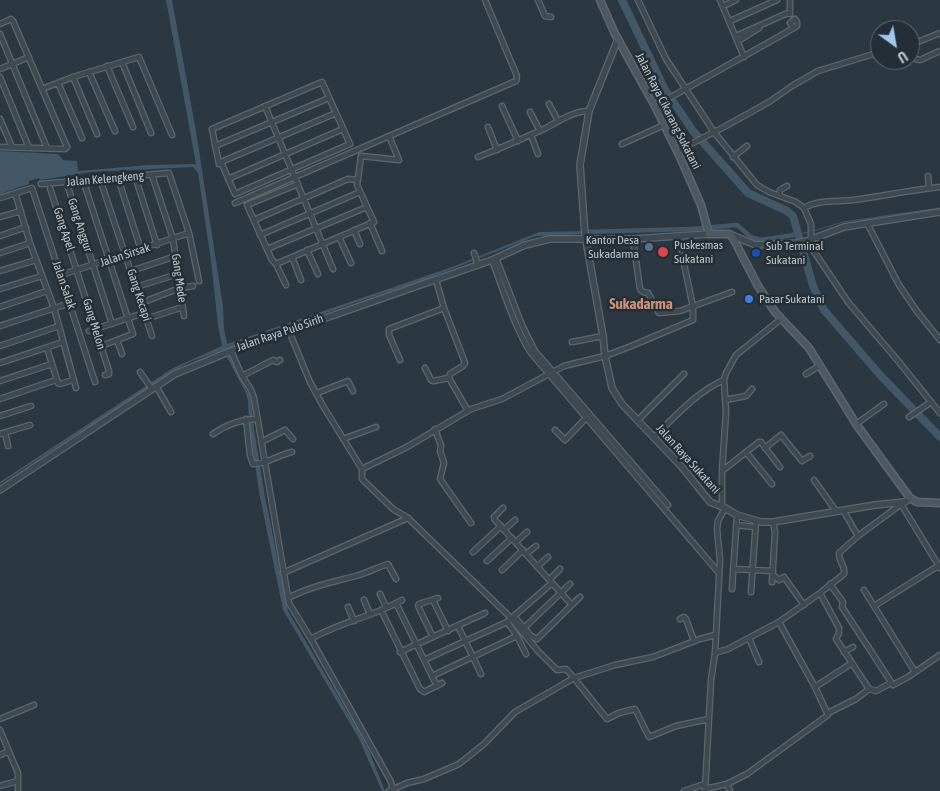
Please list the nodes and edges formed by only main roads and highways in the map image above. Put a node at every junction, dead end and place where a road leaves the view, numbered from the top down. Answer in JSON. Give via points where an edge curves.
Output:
{"nodes":[{"id":1,"x":600,"y":0,"type":"edge"},
{"id":2,"x":905,"y":501,"type":"joint"},
{"id":3,"x":940,"y":503,"type":"edge"}],
"edges":[{"from":1,"to":2,"type":"main road","name":"Jalan Raya Cikarang Sukatani","via":[[618,39],[657,105],[701,205],[708,229],[729,234],[758,286],[781,319],[809,348]]},
{"from":2,"to":3,"type":"main road","name":"Jalan Raya Sukatani"}]}
